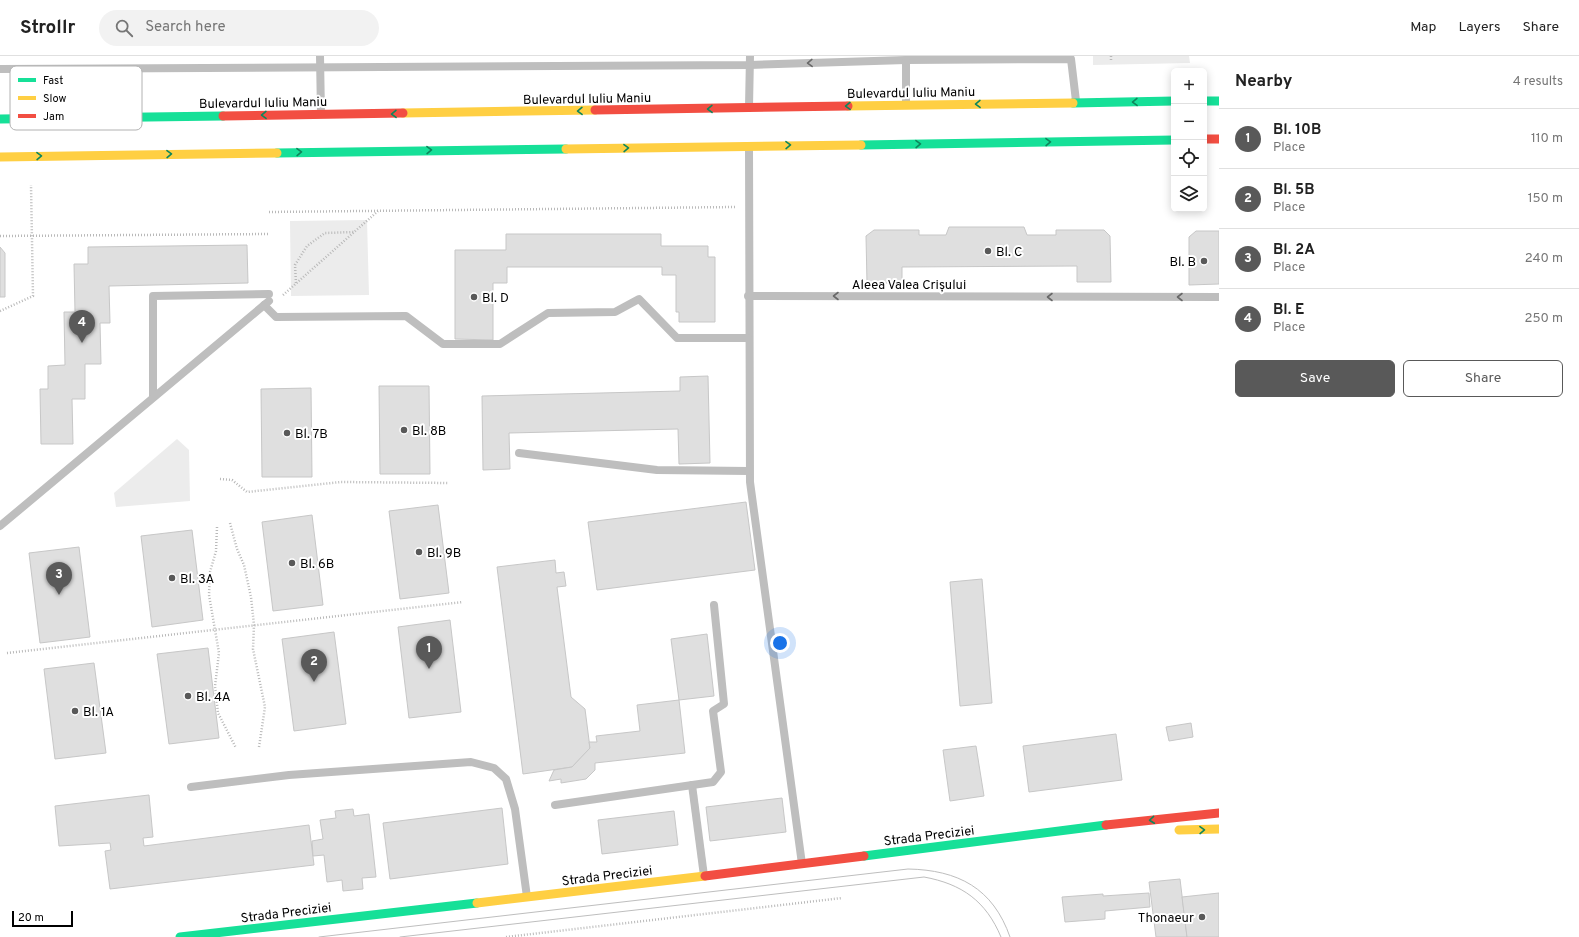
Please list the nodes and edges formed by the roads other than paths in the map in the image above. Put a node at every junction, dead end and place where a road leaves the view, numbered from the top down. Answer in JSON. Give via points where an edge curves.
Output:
{"nodes":[{"id":1,"x":320,"y":56,"type":"edge"},
{"id":2,"x":743,"y":56,"type":"edge"},
{"id":3,"x":750,"y":56,"type":"edge"},
{"id":4,"x":906,"y":60,"type":"junction"},
{"id":5,"x":750,"y":65,"type":"junction"},
{"id":6,"x":320,"y":68,"type":"junction"},
{"id":7,"x":0,"y":69,"type":"edge"},
{"id":8,"x":10,"y":69,"type":"edge"},
{"id":9,"x":142,"y":69,"type":"edge"},
{"id":10,"x":1207,"y":101,"type":"edge"},
{"id":11,"x":1219,"y":101,"type":"edge"},
{"id":12,"x":1171,"y":102,"type":"edge"},
{"id":13,"x":1077,"y":103,"type":"junction"},
{"id":14,"x":906,"y":105,"type":"junction"},
{"id":15,"x":749,"y":108,"type":"junction"},
{"id":16,"x":321,"y":115,"type":"junction"},
{"id":17,"x":142,"y":117,"type":"edge"},
{"id":18,"x":0,"y":119,"type":"edge"},
{"id":19,"x":10,"y":119,"type":"edge"},
{"id":20,"x":1219,"y":139,"type":"edge"},
{"id":21,"x":1171,"y":140,"type":"edge"},
{"id":22,"x":1207,"y":140,"type":"edge"},
{"id":23,"x":749,"y":146,"type":"junction"},
{"id":24,"x":0,"y":157,"type":"edge"},
{"id":25,"x":748,"y":296,"type":"junction"},
{"id":26,"x":1219,"y":297,"type":"edge"},
{"id":27,"x":267,"y":300,"type":"junction"},
{"id":28,"x":748,"y":338,"type":"junction"},
{"id":29,"x":153,"y":396,"type":"junction"},
{"id":30,"x":519,"y":453,"type":"dead end"},
{"id":31,"x":749,"y":471,"type":"junction"},
{"id":32,"x":0,"y":526,"type":"edge"},
{"id":33,"x":714,"y":606,"type":"dead end"},
{"id":34,"x":692,"y":785,"type":"junction"},
{"id":35,"x":191,"y":787,"type":"dead end"},
{"id":36,"x":555,"y":805,"type":"dead end"},
{"id":37,"x":1219,"y":813,"type":"edge"},
{"id":38,"x":1172,"y":818,"type":"junction"},
{"id":39,"x":1219,"y":829,"type":"edge"},
{"id":40,"x":1119,"y":833,"type":"dead end"},
{"id":41,"x":1038,"y":834,"type":"junction"},
{"id":42,"x":802,"y":865,"type":"junction"},
{"id":43,"x":704,"y":877,"type":"junction"},
{"id":44,"x":527,"y":897,"type":"junction"},
{"id":45,"x":180,"y":937,"type":"edge"}],
"edges":[{"from":1,"to":6,"type":"lane"},
{"from":2,"to":5,"type":"lane"},
{"from":3,"to":5,"type":"lane"},
{"from":4,"to":5,"type":"lane","one_way":true},
{"from":4,"to":13,"type":"lane","via":[[1071,59]]},
{"from":4,"to":14,"type":"lane"},
{"from":5,"to":6,"type":"lane"},
{"from":5,"to":15,"type":"lane"},
{"from":6,"to":9,"type":"lane"},
{"from":6,"to":16,"type":"lane"},
{"from":7,"to":8,"type":"lane"},
{"from":10,"to":11,"type":"main road"},
{"from":12,"to":13,"type":"main road","name":"Bulevardul Iuliu Maniu","one_way":true},
{"from":13,"to":14,"type":"main road","name":"Bulevardul Iuliu Maniu","one_way":true},
{"from":14,"to":15,"type":"main road","name":"Bulevardul Iuliu Maniu","one_way":true},
{"from":15,"to":16,"type":"main road","name":"Bulevardul Iuliu Maniu","one_way":true},
{"from":16,"to":17,"type":"main road","name":"Bulevardul Iuliu Maniu","one_way":true},
{"from":19,"to":18,"type":"main road","name":"Bulevardul Iuliu Maniu","one_way":true},
{"from":20,"to":22,"type":"main road"},
{"from":23,"to":21,"type":"main road","one_way":true},
{"from":24,"to":23,"type":"main road","one_way":true},
{"from":23,"to":25,"type":"lane"},
{"from":26,"to":25,"type":"lane","name":"Aleea Valea Crișului","one_way":true},
{"from":25,"to":28,"type":"lane"},
{"from":27,"to":28,"type":"lane","via":[[276,317],[406,316],[443,344],[500,344],[548,313],[615,312],[639,298],[676,338]]},
{"from":27,"to":29,"type":"lane"},
{"from":27,"to":29,"type":"lane","via":[[153,296]]},
{"from":28,"to":31,"type":"lane"},
{"from":29,"to":32,"type":"lane"},
{"from":30,"to":31,"type":"lane","via":[[657,470]]},
{"from":31,"to":42,"type":"lane"},
{"from":33,"to":34,"type":"lane","via":[[724,704],[713,711],[721,772],[713,782]]},
{"from":34,"to":36,"type":"lane"},
{"from":34,"to":43,"type":"lane"},
{"from":35,"to":44,"type":"lane","via":[[289,775],[471,762],[494,768],[506,779],[514,809]]},
{"from":37,"to":38,"type":"main road","name":"Strada Preciziei"},
{"from":38,"to":39,"type":"main road","one_way":true,"via":[[1170,830]]},
{"from":38,"to":41,"type":"main road","name":"Strada Preciziei","one_way":true},
{"from":40,"to":41,"type":"main road","name":"Strada Preciziei","via":[[1072,836]]},
{"from":41,"to":42,"type":"main road","name":"Strada Preciziei"},
{"from":42,"to":43,"type":"main road","name":"Strada Preciziei"},
{"from":43,"to":44,"type":"main road","name":"Strada Preciziei"},
{"from":44,"to":45,"type":"main road","name":"Strada Preciziei"}]}
